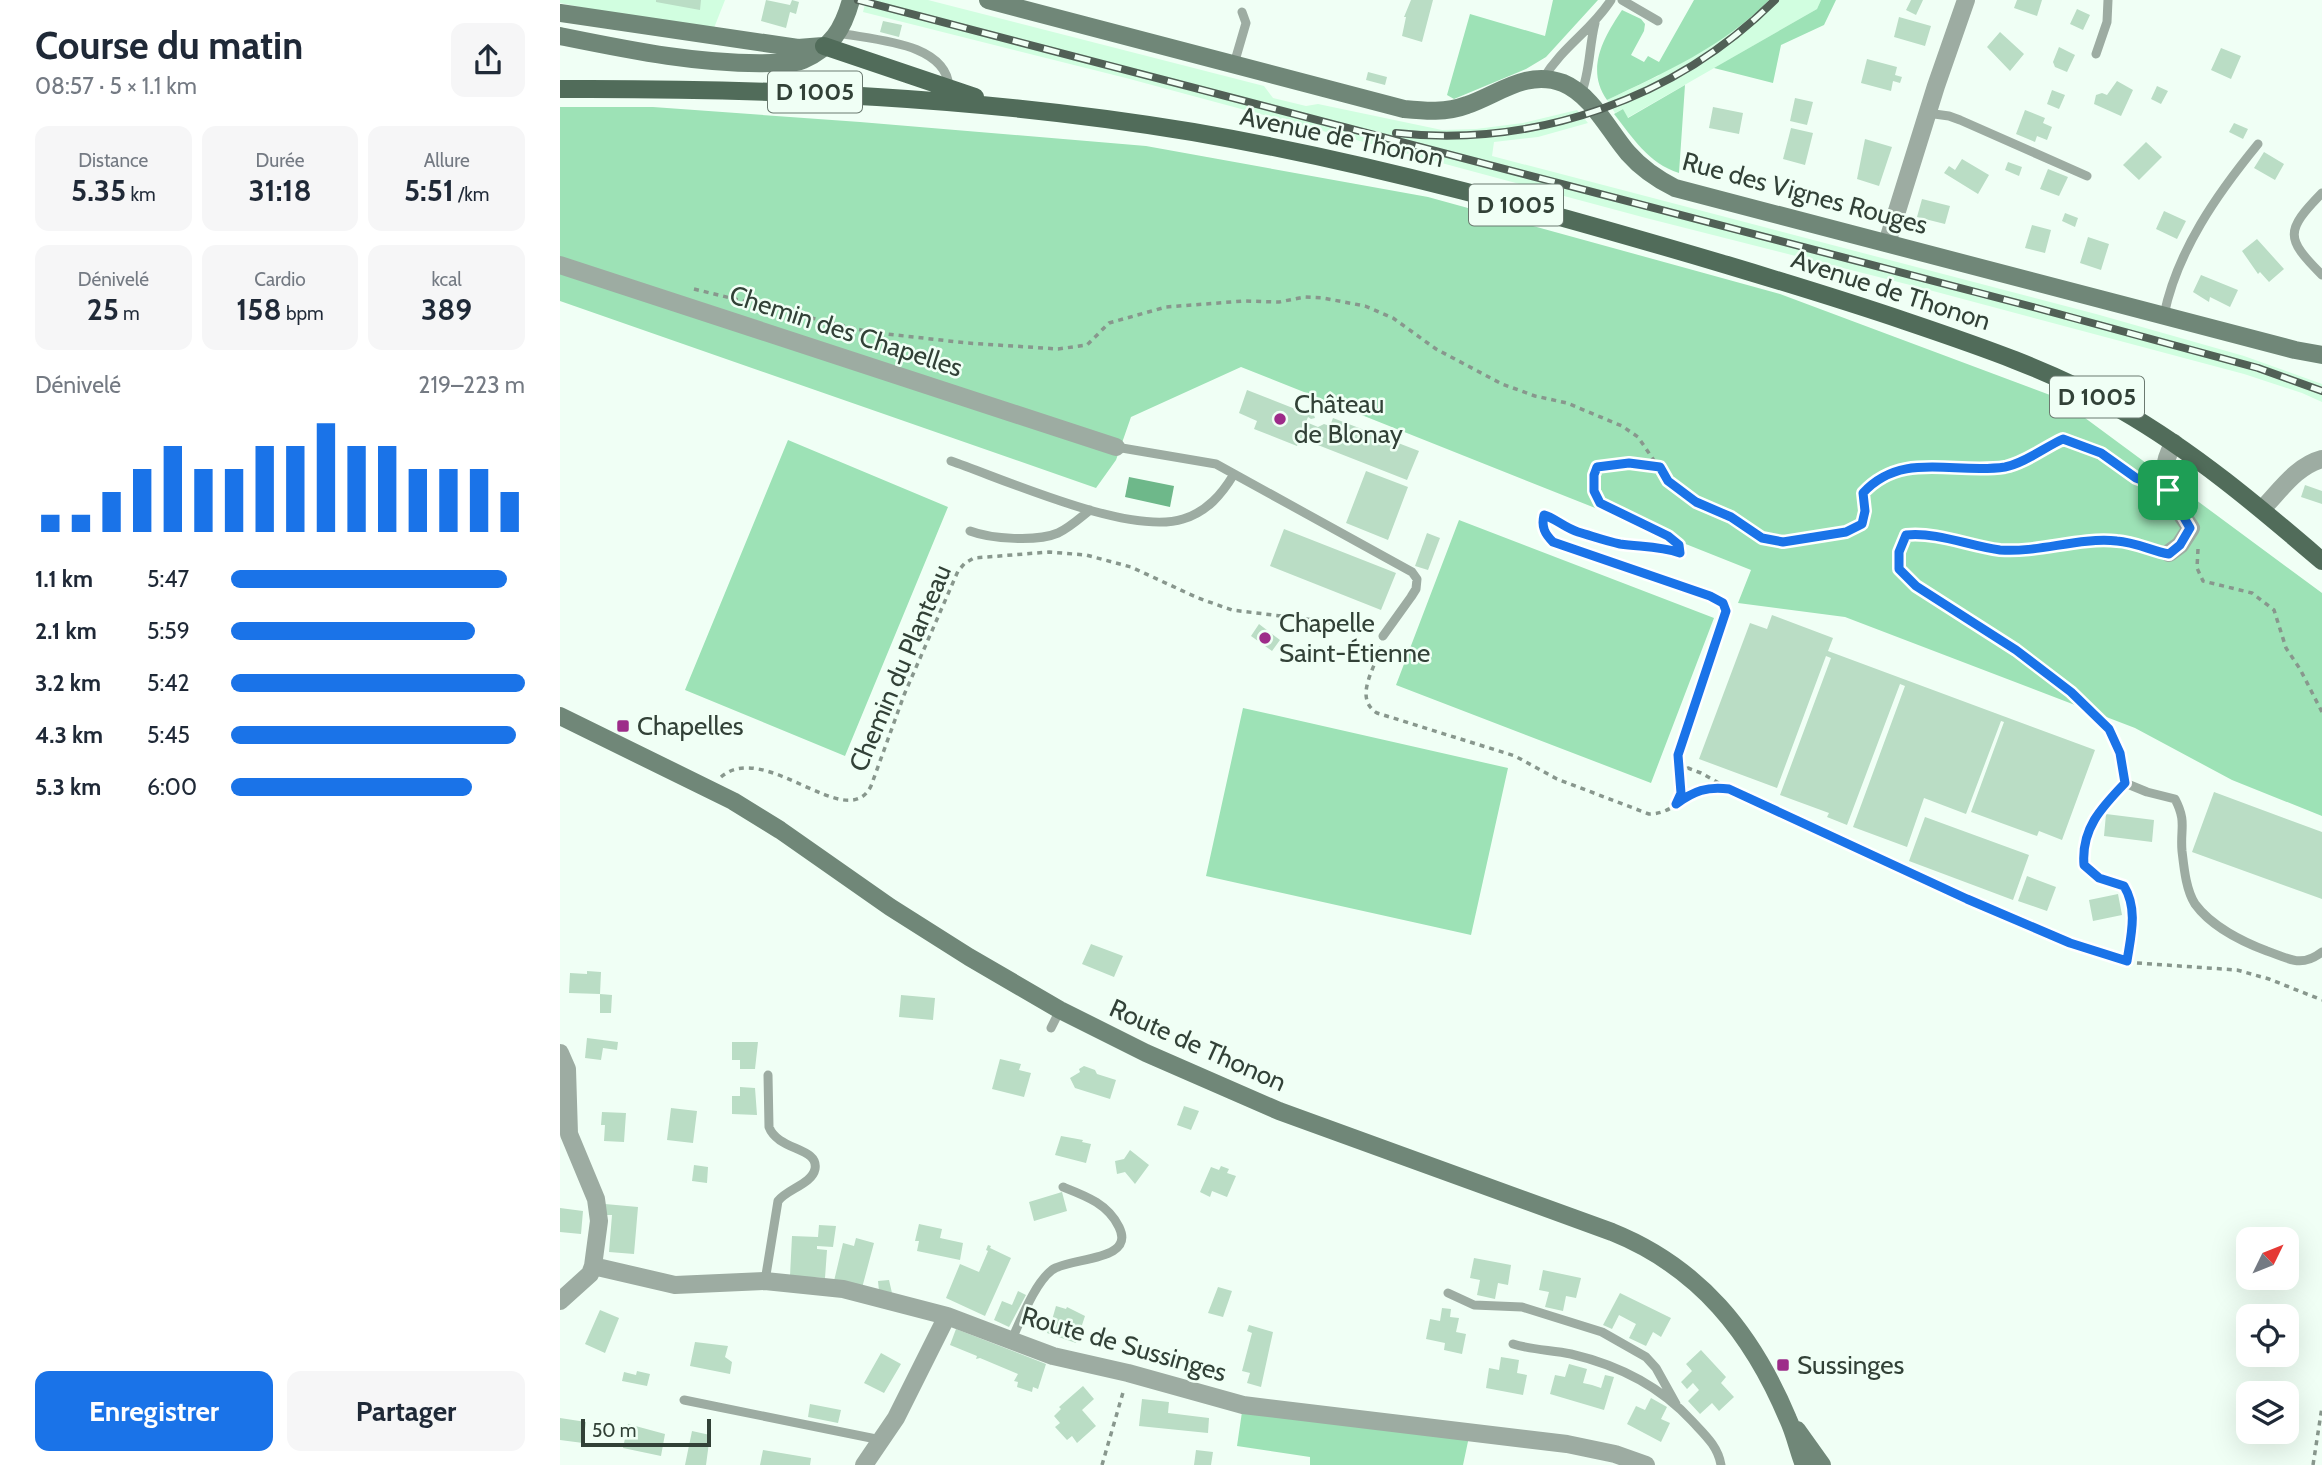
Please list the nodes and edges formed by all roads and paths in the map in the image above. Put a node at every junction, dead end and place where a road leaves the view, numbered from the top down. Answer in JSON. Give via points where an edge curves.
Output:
{"nodes":[{"id":1,"x":851,"y":0,"type":"edge"},
{"id":2,"x":1611,"y":0,"type":"edge"},
{"id":3,"x":1622,"y":0,"type":"edge"},
{"id":4,"x":1966,"y":0,"type":"edge"},
{"id":5,"x":2108,"y":0,"type":"edge"},
{"id":6,"x":995,"y":1,"type":"edge"},
{"id":7,"x":1242,"y":12,"type":"dead end"},
{"id":8,"x":560,"y":13,"type":"edge"},
{"id":9,"x":1658,"y":22,"type":"dead end"},
{"id":10,"x":1595,"y":23,"type":"junction"},
{"id":11,"x":839,"y":33,"type":"junction"},
{"id":12,"x":699,"y":35,"type":"junction"},
{"id":13,"x":560,"y":36,"type":"edge"},
{"id":14,"x":824,"y":46,"type":"junction"},
{"id":15,"x":2096,"y":54,"type":"dead end"},
{"id":16,"x":695,"y":60,"type":"junction"},
{"id":17,"x":1234,"y":64,"type":"junction"},
{"id":18,"x":1543,"y":79,"type":"junction"},
{"id":19,"x":949,"y":87,"type":"junction"},
{"id":20,"x":560,"y":89,"type":"edge"},
{"id":21,"x":1581,"y":94,"type":"junction"},
{"id":22,"x":998,"y":106,"type":"junction"},
{"id":23,"x":1927,"y":113,"type":"junction"},
{"id":24,"x":2258,"y":144,"type":"dead end"},
{"id":25,"x":2087,"y":176,"type":"dead end"},
{"id":26,"x":2322,"y":193,"type":"edge"},
{"id":27,"x":1890,"y":234,"type":"junction"},
{"id":28,"x":560,"y":265,"type":"edge"},
{"id":29,"x":2322,"y":275,"type":"edge"},
{"id":30,"x":694,"y":289,"type":"dead end"},
{"id":31,"x":2164,"y":315,"type":"junction"},
{"id":32,"x":2322,"y":355,"type":"edge"},
{"id":33,"x":2174,"y":443,"type":"junction"},
{"id":34,"x":1116,"y":447,"type":"joint"},
{"id":35,"x":2322,"y":458,"type":"edge"},
{"id":36,"x":951,"y":461,"type":"dead end"},
{"id":37,"x":1660,"y":467,"type":"junction"},
{"id":38,"x":1234,"y":474,"type":"junction"},
{"id":39,"x":2168,"y":490,"type":"junction"},
{"id":40,"x":2262,"y":509,"type":"junction"},
{"id":41,"x":1090,"y":510,"type":"junction"},
{"id":42,"x":2190,"y":528,"type":"junction"},
{"id":43,"x":970,"y":531,"type":"dead end"},
{"id":44,"x":2169,"y":554,"type":"joint"},
{"id":45,"x":2322,"y":561,"type":"edge"},
{"id":46,"x":1383,"y":636,"type":"junction"},
{"id":47,"x":2322,"y":712,"type":"edge"},
{"id":48,"x":560,"y":716,"type":"edge"},
{"id":49,"x":1678,"y":772,"type":"junction"},
{"id":50,"x":2125,"y":783,"type":"junction"},
{"id":51,"x":709,"y":788,"type":"junction"},
{"id":52,"x":1729,"y":789,"type":"junction"},
{"id":53,"x":1676,"y":804,"type":"junction"},
{"id":54,"x":2322,"y":952,"type":"edge"},
{"id":55,"x":2127,"y":961,"type":"junction"},
{"id":56,"x":2322,"y":1000,"type":"edge"},
{"id":57,"x":1060,"y":1010,"type":"junction"},
{"id":58,"x":1051,"y":1028,"type":"dead end"},
{"id":59,"x":560,"y":1053,"type":"edge"},
{"id":60,"x":768,"y":1075,"type":"dead end"},
{"id":61,"x":1063,"y":1186,"type":"dead end"},
{"id":62,"x":593,"y":1266,"type":"junction"},
{"id":63,"x":765,"y":1281,"type":"junction"},
{"id":64,"x":1448,"y":1293,"type":"dead end"},
{"id":65,"x":560,"y":1301,"type":"edge"},
{"id":66,"x":947,"y":1316,"type":"junction"},
{"id":67,"x":1011,"y":1341,"type":"junction"},
{"id":68,"x":1513,"y":1344,"type":"dead end"},
{"id":69,"x":1128,"y":1373,"type":"junction"},
{"id":70,"x":684,"y":1400,"type":"dead end"},
{"id":71,"x":1676,"y":1404,"type":"junction"},
{"id":72,"x":2322,"y":1407,"type":"edge"},
{"id":73,"x":1789,"y":1419,"type":"junction"},
{"id":74,"x":882,"y":1440,"type":"junction"},
{"id":75,"x":863,"y":1465,"type":"edge"},
{"id":76,"x":1102,"y":1465,"type":"edge"},
{"id":77,"x":1646,"y":1465,"type":"edge"},
{"id":78,"x":1721,"y":1465,"type":"edge"},
{"id":79,"x":1804,"y":1465,"type":"edge"},
{"id":80,"x":1822,"y":1465,"type":"edge"},
{"id":81,"x":2313,"y":1465,"type":"edge"}],
"edges":[{"from":1,"to":11,"type":"street"},
{"from":2,"to":10,"type":"lane"},
{"from":3,"to":9,"type":"lane"},
{"from":4,"to":23,"type":"street"},
{"from":5,"to":15,"type":"lane","via":[[2107,22]]},
{"from":6,"to":17,"type":"street"},
{"from":7,"to":17,"type":"lane","via":[[1246,23]]},
{"from":8,"to":12,"type":"street"},
{"from":10,"to":18,"type":"lane","via":[[1567,47]]},
{"from":10,"to":21,"type":"lane"},
{"from":11,"to":14,"type":"street"},
{"from":11,"to":19,"type":"lane","via":[[921,50],[945,70]]},
{"from":12,"to":14,"type":"street","via":[[798,48]]},
{"from":12,"to":16,"type":"street","via":[[709,46],[705,56]]},
{"from":13,"to":16,"type":"street"},
{"from":14,"to":16,"type":"street","via":[[805,60],[791,63]]},
{"from":14,"to":19,"type":"main road"},
{"from":17,"to":18,"type":"street","via":[[1422,111],[1467,106],[1521,81]]},
{"from":18,"to":21,"type":"street","name":"Rue des Vignes Rouges","via":[[1563,83]]},
{"from":19,"to":22,"type":"main road"},
{"from":20,"to":22,"type":"main road","name":"Avenue de Thonon","number":"D 1005","via":[[790,91]]},
{"from":21,"to":27,"type":"street","name":"Rue des Vignes Rouges","via":[[1637,163],[1665,183]]},
{"from":22,"to":33,"type":"main road","name":"Avenue de Thonon","number":"D 1005","via":[[1288,150],[1456,189],[1662,245],[2003,355],[2091,394]]},
{"from":23,"to":25,"type":"lane","via":[[1960,120]]},
{"from":23,"to":27,"type":"street"},
{"from":24,"to":31,"type":"lane","via":[[2213,200],[2171,285]]},
{"from":26,"to":29,"type":"lane","via":[[2298,219],[2294,234],[2298,250]]},
{"from":27,"to":31,"type":"street","name":"Rue des Vignes Rouges"},
{"from":28,"to":34,"type":"street","name":"Chemin des Chapelles"},
{"from":30,"to":37,"type":"path","via":[[869,332],[1058,349],[1087,345],[1109,323],[1166,307],[1305,297],[1334,300],[1393,318],[1436,349],[1502,384],[1567,403],[1622,426],[1638,437]]},
{"from":31,"to":32,"type":"street","name":"Rue des Vignes Rouges"},
{"from":33,"to":39,"type":"street","via":[[2163,470]]},
{"from":33,"to":40,"type":"main road","name":"Avenue de Thonon","number":"D 1005"},
{"from":34,"to":38,"type":"lane","via":[[1209,462]]},
{"from":35,"to":40,"type":"street","via":[[2297,472]]},
{"from":36,"to":41,"type":"lane"},
{"from":37,"to":39,"type":"path","via":[[1668,481],[1696,502],[1731,517],[1762,538],[1783,542],[1846,532],[1862,524],[1863,493],[1889,472],[2008,466],[2063,439],[2101,453],[2136,478]]},
{"from":37,"to":49,"type":"path","via":[[1629,463],[1597,467],[1594,491],[1600,503],[1668,536],[1679,545],[1680,553],[1574,531],[1549,516],[1544,515],[1542,523],[1553,542],[1723,603],[1726,611],[1678,755]]},
{"from":38,"to":41,"type":"lane","via":[[1218,497],[1183,519],[1154,523]]},
{"from":38,"to":46,"type":"lane","via":[[1415,575],[1416,589]]},
{"from":39,"to":42,"type":"street"},
{"from":40,"to":45,"type":"main road","name":"Avenue de Thonon","number":"D 1005"},
{"from":41,"to":43,"type":"lane","via":[[1049,535],[999,537]]},
{"from":42,"to":44,"type":"street"},
{"from":42,"to":47,"type":"path","via":[[2203,582],[2252,593],[2274,610],[2287,648]]},
{"from":44,"to":50,"type":"lane","via":[[2119,541],[2000,550],[1923,533],[1906,535],[1899,552],[1899,569],[1916,586],[2016,650],[2071,692],[2109,729],[2120,753]]},
{"from":46,"to":51,"type":"path","name":"Chemin du Planteau","via":[[1322,621],[1232,610],[1131,567],[1086,555],[1026,553],[974,558],[958,571],[864,797],[846,802],[785,777],[744,768],[728,771]]},
{"from":46,"to":53,"type":"path","via":[[1365,694],[1377,713],[1515,756],[1557,779],[1642,812],[1656,814]]},
{"from":48,"to":51,"type":"street","name":"Route de Thonon"},
{"from":49,"to":52,"type":"path","via":[[1688,768]]},
{"from":49,"to":53,"type":"path","via":[[1681,793]]},
{"from":50,"to":54,"type":"lane","via":[[2175,799],[2183,816],[2187,882],[2195,904],[2216,924],[2250,945],[2299,963]]},
{"from":50,"to":55,"type":"lane","via":[[2092,822],[2082,846],[2084,865],[2099,878],[2124,886],[2131,899]]},
{"from":51,"to":57,"type":"street","name":"Route de Thonon","via":[[780,830],[924,929]]},
{"from":52,"to":53,"type":"path","via":[[1696,791]]},
{"from":52,"to":55,"type":"path","via":[[1967,899],[2070,943]]},
{"from":55,"to":56,"type":"path","via":[[2236,970]]},
{"from":57,"to":58,"type":"lane"},
{"from":57,"to":73,"type":"street","name":"Route de Thonon","via":[[1234,1093],[1601,1227],[1661,1255],[1728,1315],[1755,1353]]},
{"from":59,"to":62,"type":"street","via":[[567,1069],[569,1134],[598,1210]]},
{"from":60,"to":63,"type":"lane","via":[[772,1134],[808,1154],[815,1167],[811,1177],[778,1201]]},
{"from":61,"to":67,"type":"lane","via":[[1107,1210],[1118,1225],[1121,1243],[1113,1253],[1063,1264],[1048,1273]]},
{"from":62,"to":63,"type":"street","name":"Route de Sussinges","via":[[676,1285]]},
{"from":62,"to":65,"type":"street"},
{"from":63,"to":66,"type":"street","name":"Route de Sussinges","via":[[843,1289]]},
{"from":64,"to":71,"type":"lane","via":[[1474,1305],[1522,1307],[1602,1332],[1646,1357]]},
{"from":66,"to":67,"type":"street","name":"Route de Sussinges"},
{"from":66,"to":74,"type":"street"},
{"from":67,"to":69,"type":"street","name":"Route de Sussinges"},
{"from":68,"to":71,"type":"lane","via":[[1606,1364],[1647,1383]]},
{"from":69,"to":76,"type":"path"},
{"from":69,"to":77,"type":"street","name":"Route de Sussinges","via":[[1243,1405],[1567,1444]]},
{"from":70,"to":74,"type":"lane"},
{"from":71,"to":78,"type":"lane","via":[[1710,1441]]},
{"from":72,"to":81,"type":"path"},
{"from":73,"to":79,"type":"street","name":"Route de Thonon"},
{"from":73,"to":80,"type":"street","name":"Route de Thonon"},
{"from":74,"to":75,"type":"street"}]}
